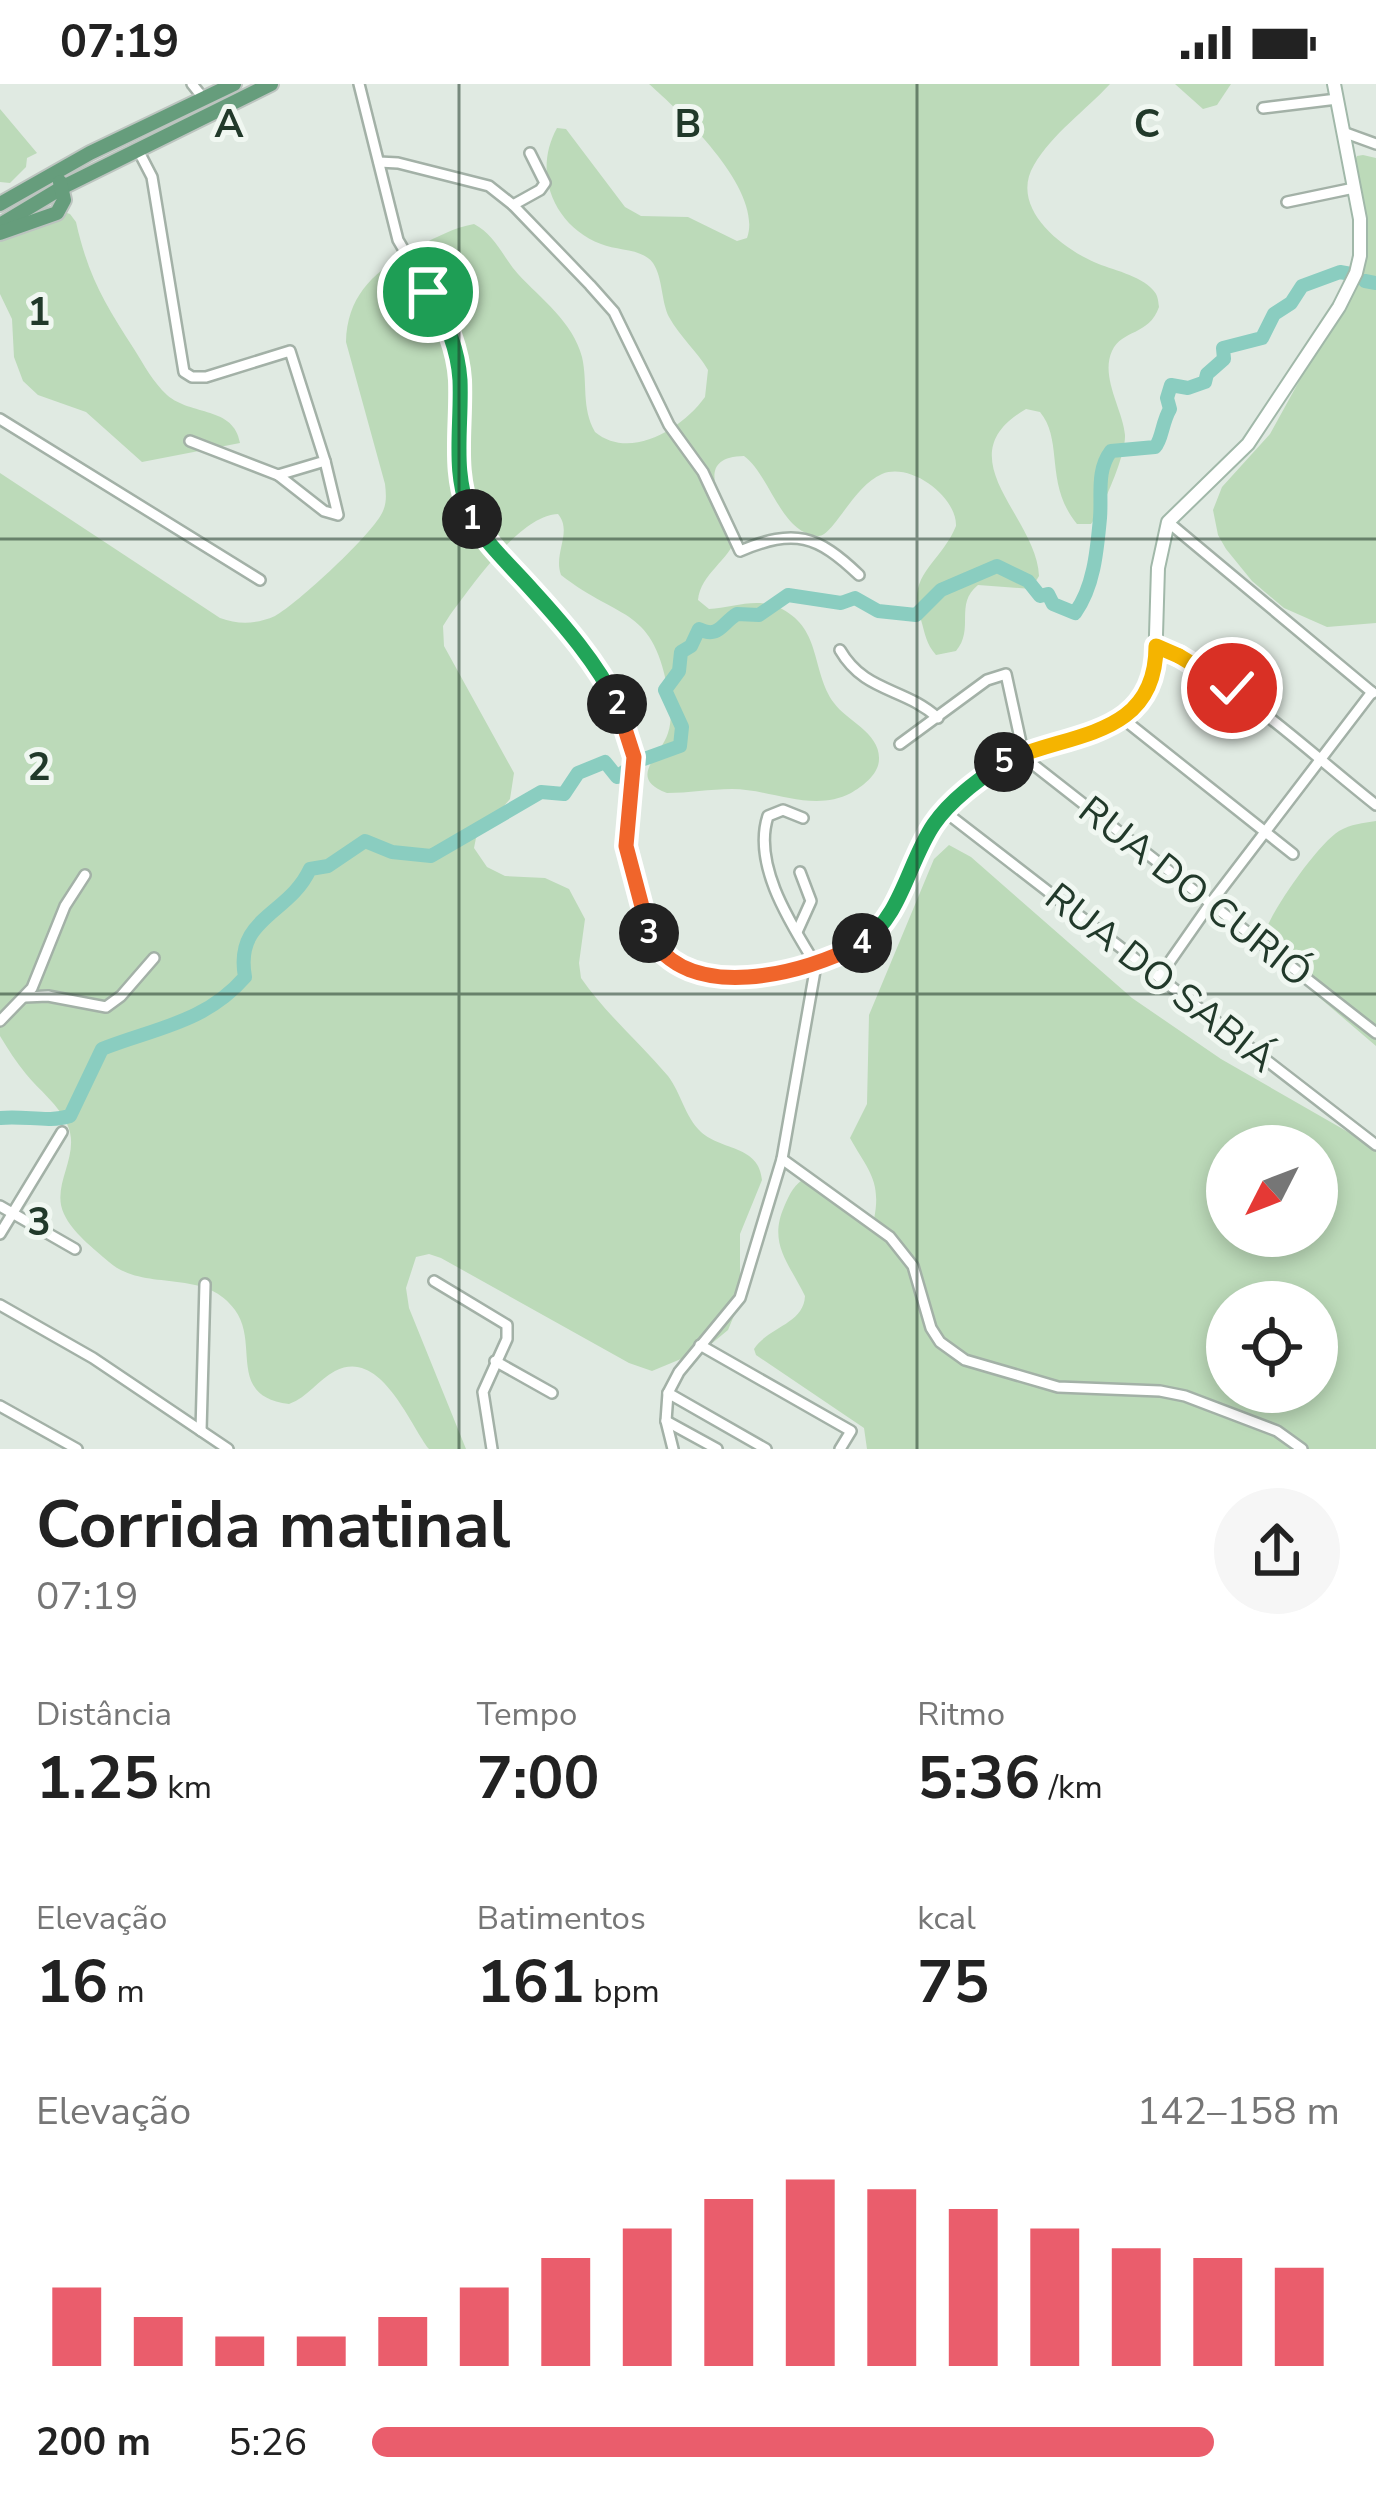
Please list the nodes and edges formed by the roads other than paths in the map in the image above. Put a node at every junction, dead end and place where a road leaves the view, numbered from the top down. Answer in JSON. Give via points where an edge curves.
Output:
{"nodes":[{"id":1,"x":192,"y":84,"type":"edge"},
{"id":2,"x":234,"y":84,"type":"edge"},
{"id":3,"x":271,"y":84,"type":"edge"},
{"id":4,"x":359,"y":84,"type":"edge"},
{"id":5,"x":1334,"y":84,"type":"edge"},
{"id":6,"x":204,"y":99,"type":"junction"},
{"id":7,"x":1337,"y":99,"type":"junction"},
{"id":8,"x":1263,"y":108,"type":"dead end"},
{"id":9,"x":1343,"y":132,"type":"junction"},
{"id":10,"x":1376,"y":143,"type":"edge"},
{"id":11,"x":138,"y":150,"type":"junction"},
{"id":12,"x":530,"y":153,"type":"dead end"},
{"id":13,"x":379,"y":162,"type":"junction"},
{"id":14,"x":54,"y":172,"type":"junction"},
{"id":15,"x":63,"y":187,"type":"junction"},
{"id":16,"x":1354,"y":188,"type":"junction"},
{"id":17,"x":1287,"y":202,"type":"dead end"},
{"id":18,"x":0,"y":204,"type":"edge"},
{"id":19,"x":513,"y":205,"type":"junction"},
{"id":20,"x":0,"y":229,"type":"edge"},
{"id":21,"x":0,"y":418,"type":"edge"},
{"id":22,"x":190,"y":441,"type":"dead end"},
{"id":23,"x":325,"y":461,"type":"junction"},
{"id":24,"x":278,"y":476,"type":"junction"},
{"id":25,"x":1168,"y":522,"type":"junction"},
{"id":26,"x":860,"y":575,"type":"dead end"},
{"id":27,"x":260,"y":580,"type":"dead end"},
{"id":28,"x":1156,"y":646,"type":"junction"},
{"id":29,"x":840,"y":650,"type":"dead end"},
{"id":30,"x":1155,"y":668,"type":"joint"},
{"id":31,"x":1374,"y":694,"type":"edge"},
{"id":32,"x":938,"y":718,"type":"junction"},
{"id":33,"x":1122,"y":718,"type":"junction"},
{"id":34,"x":900,"y":744,"type":"dead end"},
{"id":35,"x":1023,"y":752,"type":"junction"},
{"id":36,"x":1320,"y":761,"type":"junction"},
{"id":37,"x":1376,"y":805,"type":"edge"},
{"id":38,"x":944,"y":811,"type":"junction"},
{"id":39,"x":803,"y":818,"type":"dead end"},
{"id":40,"x":1265,"y":832,"type":"junction"},
{"id":41,"x":1293,"y":854,"type":"dead end"},
{"id":42,"x":800,"y":872,"type":"dead end"},
{"id":43,"x":86,"y":875,"type":"dead end"},
{"id":44,"x":1210,"y":904,"type":"junction"},
{"id":45,"x":797,"y":932,"type":"junction"},
{"id":46,"x":154,"y":958,"type":"dead end"},
{"id":47,"x":816,"y":965,"type":"junction"},
{"id":48,"x":1159,"y":976,"type":"junction"},
{"id":49,"x":25,"y":997,"type":"junction"},
{"id":50,"x":0,"y":1021,"type":"edge"},
{"id":51,"x":1376,"y":1034,"type":"edge"},
{"id":52,"x":62,"y":1132,"type":"dead end"},
{"id":53,"x":1376,"y":1145,"type":"edge"},
{"id":54,"x":782,"y":1159,"type":"junction"},
{"id":55,"x":0,"y":1205,"type":"edge"},
{"id":56,"x":13,"y":1213,"type":"junction"},
{"id":57,"x":0,"y":1234,"type":"edge"},
{"id":58,"x":75,"y":1249,"type":"dead end"},
{"id":59,"x":434,"y":1281,"type":"dead end"},
{"id":60,"x":205,"y":1284,"type":"dead end"},
{"id":61,"x":0,"y":1305,"type":"edge"},
{"id":62,"x":700,"y":1345,"type":"junction"},
{"id":63,"x":494,"y":1361,"type":"junction"},
{"id":64,"x":552,"y":1393,"type":"dead end"},
{"id":65,"x":668,"y":1393,"type":"junction"},
{"id":66,"x":0,"y":1406,"type":"edge"},
{"id":67,"x":666,"y":1421,"type":"junction"},
{"id":68,"x":201,"y":1431,"type":"junction"},
{"id":69,"x":77,"y":1449,"type":"edge"},
{"id":70,"x":227,"y":1449,"type":"edge"},
{"id":71,"x":492,"y":1449,"type":"edge"},
{"id":72,"x":673,"y":1449,"type":"edge"},
{"id":73,"x":718,"y":1449,"type":"edge"},
{"id":74,"x":766,"y":1449,"type":"edge"},
{"id":75,"x":840,"y":1449,"type":"edge"},
{"id":76,"x":1302,"y":1449,"type":"edge"}],
"edges":[{"from":1,"to":6,"type":"street"},
{"from":2,"to":6,"type":"main road"},
{"from":3,"to":11,"type":"main road"},
{"from":4,"to":13,"type":"street"},
{"from":5,"to":7,"type":"street"},
{"from":6,"to":14,"type":"main road"},
{"from":7,"to":8,"type":"street"},
{"from":7,"to":9,"type":"street"},
{"from":9,"to":10,"type":"street"},
{"from":9,"to":16,"type":"street"},
{"from":11,"to":15,"type":"main road"},
{"from":11,"to":23,"type":"street","via":[[152,178],[184,371],[206,377],[290,351]]},
{"from":12,"to":19,"type":"street","via":[[543,187]]},
{"from":13,"to":19,"type":"street","via":[[489,186]]},
{"from":13,"to":47,"type":"street","via":[[398,240],[453,345],[460,481],[470,514],[599,673],[630,737],[626,846],[655,945],[682,968],[728,978]]},
{"from":14,"to":15,"type":"main road"},
{"from":14,"to":18,"type":"main road"},
{"from":15,"to":20,"type":"main road"},
{"from":16,"to":17,"type":"street"},
{"from":16,"to":25,"type":"street","via":[[1360,256],[1347,292],[1248,444]]},
{"from":19,"to":26,"type":"street","via":[[614,312],[740,551],[798,536]]},
{"from":21,"to":27,"type":"street"},
{"from":22,"to":24,"type":"street"},
{"from":23,"to":24,"type":"street"},
{"from":23,"to":24,"type":"street","via":[[338,514]]},
{"from":25,"to":28,"type":"street"},
{"from":25,"to":31,"type":"street"},
{"from":28,"to":30,"type":"street"},
{"from":28,"to":36,"type":"street","via":[[1232,688]]},
{"from":29,"to":32,"type":"street","via":[[861,678]]},
{"from":30,"to":33,"type":"street"},
{"from":31,"to":36,"type":"street"},
{"from":32,"to":34,"type":"street"},
{"from":32,"to":35,"type":"street","via":[[1006,674]]},
{"from":33,"to":35,"type":"street"},
{"from":33,"to":40,"type":"street"},
{"from":35,"to":38,"type":"street"},
{"from":35,"to":44,"type":"street","name":"RUA DO CURIÓ"},
{"from":36,"to":37,"type":"street"},
{"from":36,"to":40,"type":"street"},
{"from":38,"to":47,"type":"street","via":[[883,925]]},
{"from":38,"to":48,"type":"street","name":"RUA DO SABIÁ"},
{"from":39,"to":45,"type":"street","via":[[774,811],[764,838]]},
{"from":40,"to":41,"type":"street"},
{"from":40,"to":44,"type":"street"},
{"from":42,"to":45,"type":"street","via":[[811,902]]},
{"from":43,"to":49,"type":"street"},
{"from":44,"to":48,"type":"street"},
{"from":44,"to":51,"type":"street","name":"RUA DO CURIÓ"},
{"from":45,"to":47,"type":"street"},
{"from":46,"to":49,"type":"street","via":[[106,1007]]},
{"from":47,"to":54,"type":"street"},
{"from":48,"to":53,"type":"street","name":"RUA DO SABIÁ"},
{"from":49,"to":50,"type":"street"},
{"from":52,"to":56,"type":"street"},
{"from":54,"to":62,"type":"street","via":[[740,1298]]},
{"from":54,"to":76,"type":"street","via":[[904,1252],[931,1328],[965,1360],[1082,1391],[1185,1396]]},
{"from":55,"to":56,"type":"street"},
{"from":56,"to":57,"type":"street"},
{"from":56,"to":58,"type":"street"},
{"from":59,"to":63,"type":"street","via":[[507,1325]]},
{"from":60,"to":68,"type":"street"},
{"from":61,"to":68,"type":"street"},
{"from":62,"to":65,"type":"street"},
{"from":62,"to":75,"type":"street","via":[[851,1431]]},
{"from":63,"to":64,"type":"street"},
{"from":63,"to":71,"type":"street","via":[[483,1392]]},
{"from":65,"to":67,"type":"street"},
{"from":65,"to":74,"type":"street"},
{"from":66,"to":69,"type":"street"},
{"from":67,"to":72,"type":"street"},
{"from":67,"to":73,"type":"street"},
{"from":68,"to":70,"type":"street"}]}
